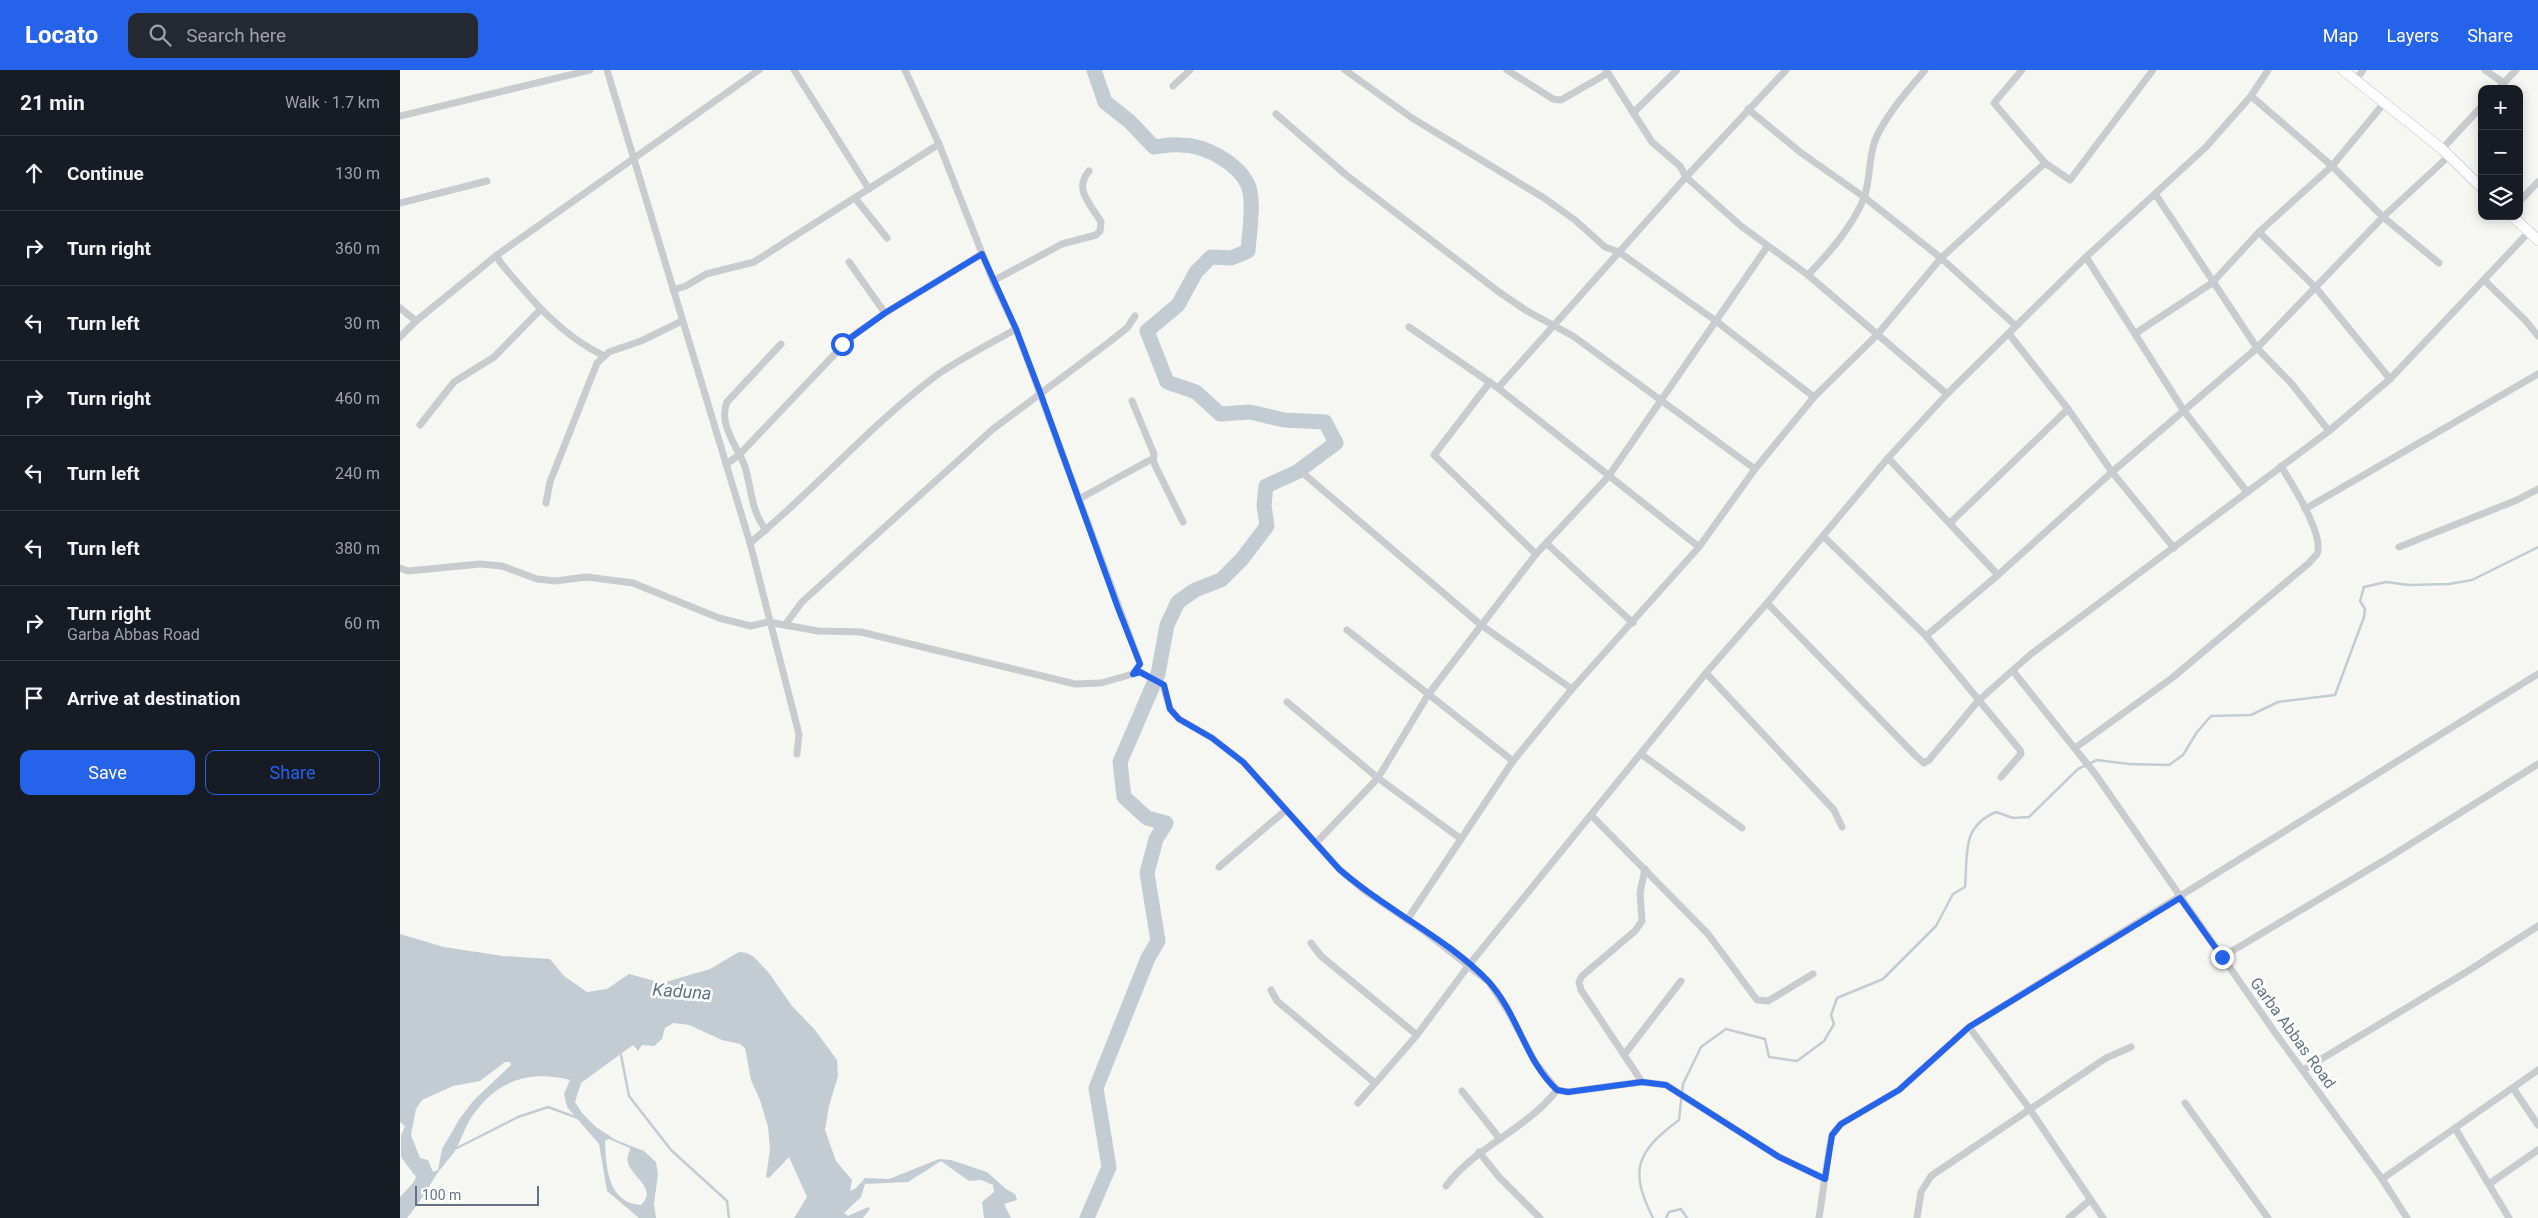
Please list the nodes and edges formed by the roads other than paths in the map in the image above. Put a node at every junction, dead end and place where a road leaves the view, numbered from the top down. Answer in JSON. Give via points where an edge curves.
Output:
{"nodes":[{"id":1,"x":590,"y":70,"type":"edge"},
{"id":2,"x":608,"y":70,"type":"edge"},
{"id":3,"x":760,"y":70,"type":"edge"},
{"id":4,"x":794,"y":70,"type":"edge"},
{"id":5,"x":905,"y":70,"type":"edge"},
{"id":6,"x":1190,"y":70,"type":"edge"},
{"id":7,"x":1345,"y":70,"type":"edge"},
{"id":8,"x":1507,"y":70,"type":"edge"},
{"id":9,"x":1677,"y":70,"type":"edge"},
{"id":10,"x":1786,"y":70,"type":"edge"},
{"id":11,"x":1925,"y":70,"type":"edge"},
{"id":12,"x":2022,"y":70,"type":"edge"},
{"id":13,"x":2153,"y":70,"type":"edge"},
{"id":14,"x":2268,"y":70,"type":"edge"},
{"id":15,"x":2343,"y":70,"type":"edge"},
{"id":16,"x":2363,"y":70,"type":"edge"},
{"id":17,"x":2485,"y":70,"type":"edge"},
{"id":18,"x":2516,"y":70,"type":"edge"},
{"id":19,"x":1607,"y":71,"type":"edge"},
{"id":20,"x":2356,"y":80,"type":"junction"},
{"id":21,"x":2504,"y":83,"type":"joint"},
{"id":22,"x":1173,"y":86,"type":"dead end"},
{"id":23,"x":2251,"y":96,"type":"junction"},
{"id":24,"x":2385,"y":102,"type":"junction"},
{"id":25,"x":1748,"y":109,"type":"junction"},
{"id":26,"x":2478,"y":111,"type":"edge"},
{"id":27,"x":1633,"y":113,"type":"junction"},
{"id":28,"x":1276,"y":114,"type":"dead end"},
{"id":29,"x":400,"y":116,"type":"edge"},
{"id":30,"x":938,"y":144,"type":"junction"},
{"id":31,"x":2445,"y":153,"type":"junction"},
{"id":32,"x":633,"y":159,"type":"junction"},
{"id":33,"x":2045,"y":163,"type":"junction"},
{"id":34,"x":2332,"y":166,"type":"junction"},
{"id":35,"x":1089,"y":171,"type":"dead end"},
{"id":36,"x":1686,"y":177,"type":"junction"},
{"id":37,"x":487,"y":181,"type":"dead end"},
{"id":38,"x":2538,"y":182,"type":"edge"},
{"id":39,"x":2478,"y":184,"type":"edge"},
{"id":40,"x":869,"y":190,"type":"junction"},
{"id":41,"x":2156,"y":195,"type":"junction"},
{"id":42,"x":1864,"y":197,"type":"junction"},
{"id":43,"x":855,"y":198,"type":"junction"},
{"id":44,"x":2523,"y":198,"type":"edge"},
{"id":45,"x":400,"y":203,"type":"edge"},
{"id":46,"x":2383,"y":217,"type":"junction"},
{"id":47,"x":2516,"y":220,"type":"edge"},
{"id":48,"x":2259,"y":232,"type":"junction"},
{"id":49,"x":2529,"y":232,"type":"junction"},
{"id":50,"x":888,"y":238,"type":"dead end"},
{"id":51,"x":2538,"y":240,"type":"edge"},
{"id":52,"x":1768,"y":247,"type":"junction"},
{"id":53,"x":1619,"y":252,"type":"junction"},
{"id":54,"x":982,"y":254,"type":"junction"},
{"id":55,"x":497,"y":255,"type":"junction"},
{"id":56,"x":1941,"y":258,"type":"junction"},
{"id":57,"x":2086,"y":258,"type":"junction"},
{"id":58,"x":849,"y":262,"type":"dead end"},
{"id":59,"x":2439,"y":263,"type":"dead end"},
{"id":60,"x":1808,"y":275,"type":"junction"},
{"id":61,"x":2484,"y":280,"type":"junction"},
{"id":62,"x":993,"y":281,"type":"junction"},
{"id":63,"x":2212,"y":283,"type":"junction"},
{"id":64,"x":2316,"y":288,"type":"junction"},
{"id":65,"x":673,"y":290,"type":"junction"},
{"id":66,"x":400,"y":308,"type":"edge"},
{"id":67,"x":540,"y":310,"type":"junction"},
{"id":68,"x":885,"y":313,"type":"junction"},
{"id":69,"x":1135,"y":316,"type":"dead end"},
{"id":70,"x":416,"y":321,"type":"junction"},
{"id":71,"x":1716,"y":321,"type":"junction"},
{"id":72,"x":682,"y":322,"type":"junction"},
{"id":73,"x":1554,"y":326,"type":"junction"},
{"id":74,"x":2016,"y":326,"type":"junction"},
{"id":75,"x":1409,"y":327,"type":"dead end"},
{"id":76,"x":1016,"y":329,"type":"junction"},
{"id":77,"x":2136,"y":333,"type":"junction"},
{"id":78,"x":2009,"y":334,"type":"junction"},
{"id":79,"x":1877,"y":335,"type":"junction"},
{"id":80,"x":2538,"y":336,"type":"edge"},
{"id":81,"x":400,"y":337,"type":"edge"},
{"id":82,"x":781,"y":344,"type":"dead end"},
{"id":83,"x":2257,"y":348,"type":"junction"},
{"id":84,"x":604,"y":356,"type":"junction"},
{"id":85,"x":2538,"y":374,"type":"edge"},
{"id":86,"x":2390,"y":379,"type":"junction"},
{"id":87,"x":1490,"y":382,"type":"junction"},
{"id":88,"x":1498,"y":388,"type":"junction"},
{"id":89,"x":1040,"y":392,"type":"junction"},
{"id":90,"x":1947,"y":394,"type":"junction"},
{"id":91,"x":1814,"y":397,"type":"junction"},
{"id":92,"x":1661,"y":400,"type":"junction"},
{"id":93,"x":1132,"y":402,"type":"dead end"},
{"id":94,"x":2068,"y":409,"type":"junction"},
{"id":95,"x":2184,"y":411,"type":"junction"},
{"id":96,"x":420,"y":425,"type":"dead end"},
{"id":97,"x":2329,"y":431,"type":"junction"},
{"id":98,"x":739,"y":455,"type":"junction"},
{"id":99,"x":1888,"y":458,"type":"junction"},
{"id":100,"x":1153,"y":460,"type":"junction"},
{"id":101,"x":726,"y":464,"type":"junction"},
{"id":102,"x":2281,"y":466,"type":"junction"},
{"id":103,"x":1755,"y":469,"type":"junction"},
{"id":104,"x":2112,"y":472,"type":"junction"},
{"id":105,"x":1304,"y":474,"type":"dead end"},
{"id":106,"x":1608,"y":477,"type":"junction"},
{"id":107,"x":2538,"y":489,"type":"edge"},
{"id":108,"x":2247,"y":492,"type":"junction"},
{"id":109,"x":1079,"y":499,"type":"junction"},
{"id":110,"x":546,"y":503,"type":"dead end"},
{"id":111,"x":2305,"y":509,"type":"junction"},
{"id":112,"x":1183,"y":522,"type":"dead end"},
{"id":113,"x":1950,"y":523,"type":"junction"},
{"id":114,"x":766,"y":530,"type":"junction"},
{"id":115,"x":1823,"y":536,"type":"junction"},
{"id":116,"x":750,"y":543,"type":"junction"},
{"id":117,"x":1546,"y":543,"type":"junction"},
{"id":118,"x":2399,"y":546,"type":"dead end"},
{"id":119,"x":1699,"y":547,"type":"junction"},
{"id":120,"x":2174,"y":548,"type":"junction"},
{"id":121,"x":1536,"y":554,"type":"junction"},
{"id":122,"x":400,"y":568,"type":"edge"},
{"id":123,"x":1998,"y":575,"type":"junction"},
{"id":124,"x":1767,"y":604,"type":"junction"},
{"id":125,"x":768,"y":622,"type":"junction"},
{"id":126,"x":1633,"y":623,"type":"junction"},
{"id":127,"x":1481,"y":624,"type":"junction"},
{"id":128,"x":785,"y":625,"type":"junction"},
{"id":129,"x":1347,"y":630,"type":"dead end"},
{"id":130,"x":1926,"y":636,"type":"junction"},
{"id":131,"x":2014,"y":671,"type":"junction"},
{"id":132,"x":1137,"y":673,"type":"junction"},
{"id":133,"x":1706,"y":673,"type":"junction"},
{"id":134,"x":2538,"y":674,"type":"edge"},
{"id":135,"x":1572,"y":689,"type":"junction"},
{"id":136,"x":1428,"y":695,"type":"junction"},
{"id":137,"x":1978,"y":701,"type":"junction"},
{"id":138,"x":1287,"y":702,"type":"dead end"},
{"id":139,"x":2075,"y":748,"type":"junction"},
{"id":140,"x":797,"y":754,"type":"dead end"},
{"id":141,"x":1641,"y":754,"type":"junction"},
{"id":142,"x":1513,"y":761,"type":"junction"},
{"id":143,"x":2538,"y":764,"type":"edge"},
{"id":144,"x":2001,"y":777,"type":"dead end"},
{"id":145,"x":1378,"y":778,"type":"junction"},
{"id":146,"x":1286,"y":810,"type":"junction"},
{"id":147,"x":1591,"y":815,"type":"junction"},
{"id":148,"x":1842,"y":827,"type":"dead end"},
{"id":149,"x":1742,"y":828,"type":"dead end"},
{"id":150,"x":1461,"y":839,"type":"junction"},
{"id":151,"x":1316,"y":843,"type":"junction"},
{"id":152,"x":1219,"y":868,"type":"dead end"},
{"id":153,"x":1645,"y":869,"type":"junction"},
{"id":154,"x":2180,"y":898,"type":"junction"},
{"id":155,"x":1407,"y":920,"type":"junction"},
{"id":156,"x":2538,"y":926,"type":"edge"},
{"id":157,"x":1311,"y":943,"type":"dead end"},
{"id":158,"x":2222,"y":957,"type":"junction"},
{"id":159,"x":1469,"y":965,"type":"junction"},
{"id":160,"x":1813,"y":974,"type":"dead end"},
{"id":161,"x":1681,"y":981,"type":"dead end"},
{"id":162,"x":1271,"y":990,"type":"dead end"},
{"id":163,"x":1969,"y":1027,"type":"junction"},
{"id":164,"x":1417,"y":1035,"type":"junction"},
{"id":165,"x":2131,"y":1047,"type":"dead end"},
{"id":166,"x":1624,"y":1055,"type":"junction"},
{"id":167,"x":2303,"y":1070,"type":"junction"},
{"id":168,"x":2538,"y":1070,"type":"edge"},
{"id":169,"x":1642,"y":1082,"type":"junction"},
{"id":170,"x":1376,"y":1083,"type":"junction"},
{"id":171,"x":2513,"y":1088,"type":"junction"},
{"id":172,"x":1557,"y":1090,"type":"junction"},
{"id":173,"x":1462,"y":1091,"type":"dead end"},
{"id":174,"x":1358,"y":1103,"type":"dead end"},
{"id":175,"x":2185,"y":1103,"type":"dead end"},
{"id":176,"x":2029,"y":1108,"type":"junction"},
{"id":177,"x":2538,"y":1126,"type":"edge"},
{"id":178,"x":2455,"y":1128,"type":"junction"},
{"id":179,"x":1500,"y":1139,"type":"junction"},
{"id":180,"x":2538,"y":1150,"type":"edge"},
{"id":181,"x":1479,"y":1152,"type":"junction"},
{"id":182,"x":1825,"y":1179,"type":"junction"},
{"id":183,"x":2382,"y":1180,"type":"junction"},
{"id":184,"x":2489,"y":1184,"type":"junction"},
{"id":185,"x":1446,"y":1186,"type":"dead end"},
{"id":186,"x":2090,"y":1200,"type":"junction"},
{"id":187,"x":1540,"y":1218,"type":"edge"},
{"id":188,"x":1819,"y":1218,"type":"edge"},
{"id":189,"x":1916,"y":1218,"type":"edge"},
{"id":190,"x":2069,"y":1218,"type":"edge"},
{"id":191,"x":2103,"y":1218,"type":"edge"},
{"id":192,"x":2268,"y":1218,"type":"edge"},
{"id":193,"x":2407,"y":1218,"type":"edge"},
{"id":194,"x":2509,"y":1218,"type":"edge"}],
"edges":[{"from":1,"to":29,"type":"street"},
{"from":2,"to":32,"type":"street"},
{"from":3,"to":32,"type":"street"},
{"from":4,"to":40,"type":"street"},
{"from":5,"to":30,"type":"street"},
{"from":6,"to":22,"type":"street"},
{"from":7,"to":53,"type":"street","via":[[1412,118],[1544,198],[1605,247]]},
{"from":8,"to":19,"type":"street","via":[[1553,99],[1561,100]]},
{"from":9,"to":27,"type":"street"},
{"from":10,"to":25,"type":"street"},
{"from":11,"to":42,"type":"street","via":[[1887,118],[1875,140]]},
{"from":12,"to":33,"type":"street","via":[[1994,103]]},
{"from":13,"to":33,"type":"street","via":[[2070,180]]},
{"from":14,"to":23,"type":"street"},
{"from":15,"to":20,"type":"street"},
{"from":16,"to":20,"type":"street"},
{"from":17,"to":21,"type":"street"},
{"from":18,"to":21,"type":"street"},
{"from":19,"to":27,"type":"street"},
{"from":20,"to":24,"type":"street"},
{"from":23,"to":34,"type":"street"},
{"from":23,"to":41,"type":"street","via":[[2206,148]]},
{"from":24,"to":31,"type":"street"},
{"from":24,"to":34,"type":"street"},
{"from":25,"to":36,"type":"street"},
{"from":25,"to":42,"type":"street","via":[[1800,152]]},
{"from":26,"to":31,"type":"street"},
{"from":27,"to":36,"type":"street","via":[[1652,142],[1680,166]]},
{"from":28,"to":73,"type":"street","via":[[1344,174],[1499,292]]},
{"from":30,"to":40,"type":"street"},
{"from":30,"to":54,"type":"street"},
{"from":31,"to":39,"type":"street"},
{"from":31,"to":46,"type":"street"},
{"from":32,"to":55,"type":"street"},
{"from":32,"to":65,"type":"street"},
{"from":33,"to":56,"type":"street"},
{"from":34,"to":46,"type":"street"},
{"from":34,"to":48,"type":"street"},
{"from":35,"to":62,"type":"street","via":[[1081,183],[1081,190],[1101,222],[1100,231],[1062,244]]},
{"from":36,"to":52,"type":"street"},
{"from":36,"to":53,"type":"street"},
{"from":37,"to":45,"type":"street"},
{"from":38,"to":44,"type":"street"},
{"from":40,"to":43,"type":"street"},
{"from":41,"to":57,"type":"street"},
{"from":41,"to":63,"type":"street"},
{"from":42,"to":56,"type":"street"},
{"from":42,"to":60,"type":"street","via":[[1840,239]]},
{"from":43,"to":50,"type":"street"},
{"from":43,"to":65,"type":"street","via":[[754,262],[706,274]]},
{"from":46,"to":59,"type":"street"},
{"from":46,"to":64,"type":"street"},
{"from":47,"to":49,"type":"street"},
{"from":48,"to":63,"type":"street"},
{"from":48,"to":64,"type":"street"},
{"from":49,"to":51,"type":"street"},
{"from":49,"to":61,"type":"street"},
{"from":52,"to":60,"type":"street"},
{"from":52,"to":71,"type":"street"},
{"from":53,"to":71,"type":"street"},
{"from":53,"to":73,"type":"street"},
{"from":54,"to":62,"type":"street"},
{"from":54,"to":68,"type":"street"},
{"from":55,"to":67,"type":"street"},
{"from":55,"to":70,"type":"street"},
{"from":56,"to":74,"type":"street"},
{"from":56,"to":79,"type":"street"},
{"from":57,"to":74,"type":"street"},
{"from":57,"to":77,"type":"street"},
{"from":58,"to":68,"type":"street"},
{"from":60,"to":79,"type":"street"},
{"from":61,"to":80,"type":"street"},
{"from":61,"to":86,"type":"street"},
{"from":62,"to":76,"type":"street"},
{"from":63,"to":77,"type":"street"},
{"from":63,"to":83,"type":"street"},
{"from":64,"to":83,"type":"street"},
{"from":64,"to":86,"type":"street"},
{"from":65,"to":72,"type":"street"},
{"from":66,"to":70,"type":"street"},
{"from":67,"to":84,"type":"street"},
{"from":67,"to":96,"type":"street","via":[[494,357],[454,382]]},
{"from":68,"to":98,"type":"street","via":[[842,344]]},
{"from":69,"to":89,"type":"street","via":[[1127,328]]},
{"from":70,"to":81,"type":"street"},
{"from":71,"to":91,"type":"street"},
{"from":71,"to":92,"type":"street"},
{"from":72,"to":84,"type":"street"},
{"from":72,"to":101,"type":"street"},
{"from":73,"to":88,"type":"street"},
{"from":73,"to":92,"type":"street","via":[[1573,336]]},
{"from":74,"to":78,"type":"street"},
{"from":75,"to":87,"type":"street"},
{"from":76,"to":89,"type":"street"},
{"from":76,"to":114,"type":"street","via":[[938,374],[891,413]]},
{"from":77,"to":95,"type":"street"},
{"from":78,"to":90,"type":"street"},
{"from":78,"to":94,"type":"street"},
{"from":79,"to":90,"type":"street"},
{"from":79,"to":91,"type":"street"},
{"from":82,"to":98,"type":"street","via":[[724,409],[731,441]]},
{"from":83,"to":95,"type":"street"},
{"from":83,"to":97,"type":"street","via":[[2291,382]]},
{"from":84,"to":110,"type":"street","via":[[597,363],[550,482]]},
{"from":85,"to":111,"type":"street"},
{"from":86,"to":97,"type":"street"},
{"from":87,"to":88,"type":"street"},
{"from":87,"to":121,"type":"street","via":[[1434,455]]},
{"from":88,"to":106,"type":"street"},
{"from":89,"to":109,"type":"street"},
{"from":89,"to":128,"type":"street","via":[[993,429],[809,595]]},
{"from":90,"to":99,"type":"street"},
{"from":91,"to":103,"type":"street"},
{"from":92,"to":103,"type":"street"},
{"from":92,"to":106,"type":"street"},
{"from":93,"to":100,"type":"street","via":[[1154,454]]},
{"from":94,"to":104,"type":"street"},
{"from":94,"to":113,"type":"street"},
{"from":95,"to":104,"type":"street"},
{"from":95,"to":108,"type":"street"},
{"from":97,"to":102,"type":"street"},
{"from":98,"to":101,"type":"street"},
{"from":98,"to":114,"type":"street","via":[[755,513]]},
{"from":99,"to":113,"type":"street"},
{"from":99,"to":115,"type":"street"},
{"from":100,"to":109,"type":"street"},
{"from":100,"to":112,"type":"street"},
{"from":101,"to":116,"type":"street"},
{"from":102,"to":108,"type":"street"},
{"from":102,"to":111,"type":"street"},
{"from":103,"to":119,"type":"street"},
{"from":104,"to":120,"type":"street"},
{"from":104,"to":123,"type":"street"},
{"from":105,"to":127,"type":"street"},
{"from":106,"to":117,"type":"street"},
{"from":106,"to":119,"type":"street"},
{"from":107,"to":118,"type":"street"},
{"from":108,"to":120,"type":"street"},
{"from":109,"to":132,"type":"street","via":[[1134,645],[1140,664]]},
{"from":111,"to":139,"type":"street","via":[[2318,540],[2317,554],[2309,563],[2172,678]]},
{"from":113,"to":123,"type":"street"},
{"from":114,"to":116,"type":"street"},
{"from":115,"to":124,"type":"street"},
{"from":115,"to":130,"type":"street"},
{"from":116,"to":125,"type":"street"},
{"from":117,"to":121,"type":"street"},
{"from":117,"to":126,"type":"street"},
{"from":119,"to":126,"type":"street"},
{"from":120,"to":131,"type":"street","via":[[2032,654]]},
{"from":121,"to":127,"type":"street"},
{"from":122,"to":125,"type":"street","via":[[408,571],[480,564],[502,566],[537,578],[587,577],[633,583],[719,618],[751,626]]},
{"from":123,"to":130,"type":"street"},
{"from":124,"to":133,"type":"street"},
{"from":124,"to":137,"type":"street","via":[[1924,763]]},
{"from":125,"to":128,"type":"street"},
{"from":125,"to":140,"type":"street","via":[[799,734]]},
{"from":126,"to":135,"type":"street"},
{"from":127,"to":135,"type":"street"},
{"from":127,"to":136,"type":"street"},
{"from":128,"to":132,"type":"street","via":[[818,631],[861,632],[1075,684],[1101,684]]},
{"from":129,"to":136,"type":"street"},
{"from":130,"to":137,"type":"street"},
{"from":131,"to":137,"type":"street"},
{"from":131,"to":139,"type":"street","name":"Garba Abbas Road"},
{"from":132,"to":146,"type":"street","via":[[1164,685],[1170,709],[1179,719],[1212,738],[1243,762]]},
{"from":133,"to":141,"type":"street"},
{"from":133,"to":148,"type":"street","via":[[1834,810]]},
{"from":134,"to":154,"type":"street"},
{"from":135,"to":142,"type":"street"},
{"from":136,"to":142,"type":"street"},
{"from":136,"to":145,"type":"street"},
{"from":137,"to":144,"type":"street","via":[[2020,750],[2021,754]]},
{"from":138,"to":145,"type":"street"},
{"from":139,"to":154,"type":"street","name":"Garba Abbas Road"},
{"from":141,"to":147,"type":"street"},
{"from":141,"to":149,"type":"street"},
{"from":142,"to":150,"type":"street"},
{"from":143,"to":158,"type":"street"},
{"from":145,"to":150,"type":"street"},
{"from":145,"to":151,"type":"street"},
{"from":146,"to":151,"type":"street"},
{"from":146,"to":152,"type":"street"},
{"from":147,"to":153,"type":"street"},
{"from":147,"to":159,"type":"street"},
{"from":150,"to":155,"type":"street"},
{"from":151,"to":155,"type":"street","via":[[1354,882]]},
{"from":153,"to":160,"type":"street","via":[[1708,934],[1756,1000],[1768,1001]]},
{"from":153,"to":166,"type":"street","via":[[1640,893],[1642,921],[1579,982]]},
{"from":154,"to":158,"type":"street","name":"Garba Abbas Road"},
{"from":154,"to":163,"type":"street"},
{"from":155,"to":159,"type":"street"},
{"from":156,"to":167,"type":"street"},
{"from":157,"to":164,"type":"street","via":[[1321,956]]},
{"from":158,"to":167,"type":"street","name":"Garba Abbas Road"},
{"from":159,"to":164,"type":"street"},
{"from":159,"to":172,"type":"street","via":[[1489,982],[1535,1062]]},
{"from":161,"to":166,"type":"street"},
{"from":162,"to":170,"type":"street","via":[[1276,1001]]},
{"from":163,"to":176,"type":"street"},
{"from":163,"to":182,"type":"street","via":[[1899,1090],[1841,1124],[1832,1135]]},
{"from":164,"to":170,"type":"street"},
{"from":165,"to":176,"type":"street","via":[[2106,1058]]},
{"from":166,"to":169,"type":"street"},
{"from":167,"to":183,"type":"street","name":"Garba Abbas Road"},
{"from":168,"to":171,"type":"street"},
{"from":169,"to":172,"type":"street","via":[[1568,1092]]},
{"from":169,"to":182,"type":"street","via":[[1666,1085],[1779,1157]]},
{"from":170,"to":174,"type":"street"},
{"from":171,"to":177,"type":"street"},
{"from":171,"to":178,"type":"street"},
{"from":172,"to":179,"type":"street","via":[[1538,1112]]},
{"from":173,"to":179,"type":"street"},
{"from":175,"to":192,"type":"street"},
{"from":176,"to":186,"type":"street"},
{"from":176,"to":189,"type":"street","via":[[1931,1176],[1921,1192]]},
{"from":178,"to":183,"type":"street"},
{"from":178,"to":184,"type":"street"},
{"from":179,"to":181,"type":"street"},
{"from":180,"to":184,"type":"street"},
{"from":181,"to":185,"type":"street","via":[[1459,1169]]},
{"from":181,"to":187,"type":"street"},
{"from":182,"to":188,"type":"street"},
{"from":183,"to":193,"type":"street","name":"Garba Abbas Road"},
{"from":184,"to":194,"type":"street"},
{"from":186,"to":190,"type":"street"},
{"from":186,"to":191,"type":"street"}]}
